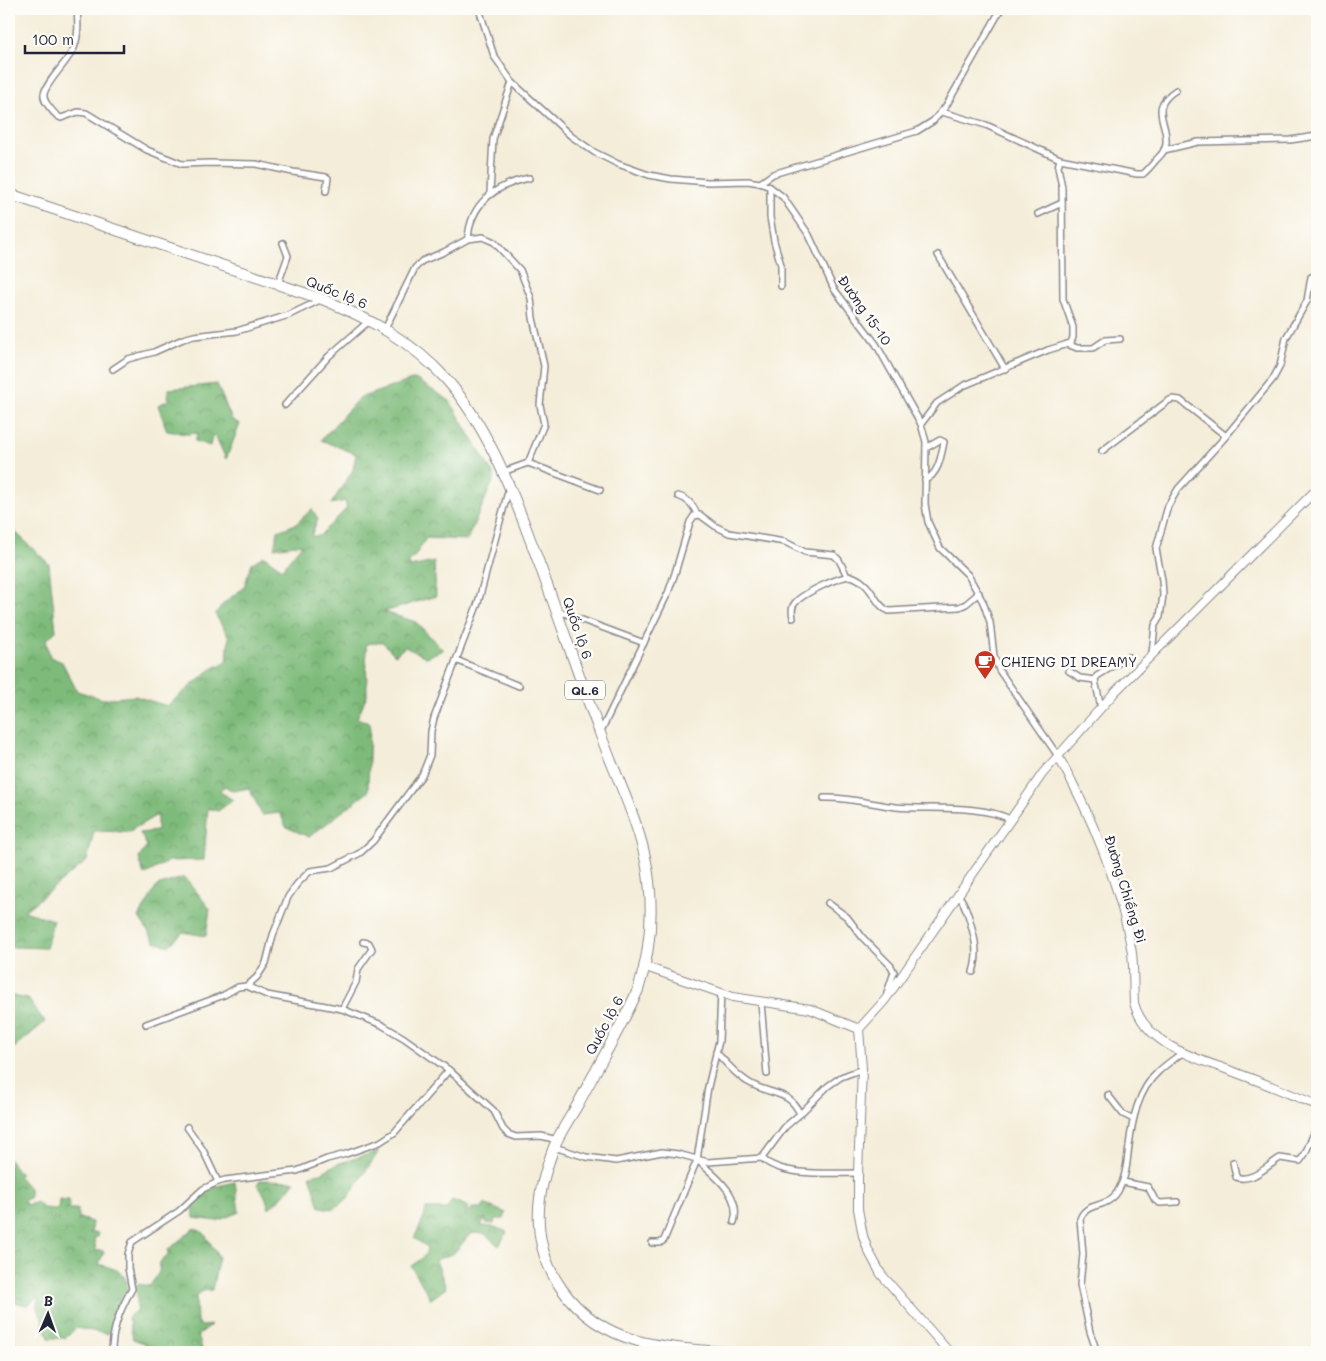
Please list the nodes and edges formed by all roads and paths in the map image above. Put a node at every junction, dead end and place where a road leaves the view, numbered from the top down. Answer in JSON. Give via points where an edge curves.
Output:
{"nodes":[{"id":1,"x":77,"y":9,"type":"edge"},
{"id":2,"x":479,"y":9,"type":"edge"},
{"id":3,"x":1000,"y":9,"type":"edge"},
{"id":4,"x":1177,"y":9,"type":"edge"},
{"id":5,"x":1191,"y":9,"type":"edge"},
{"id":6,"x":512,"y":82,"type":"junction"},
{"id":7,"x":1176,"y":90,"type":"dead end"},
{"id":8,"x":942,"y":112,"type":"junction"},
{"id":9,"x":1317,"y":136,"type":"edge"},
{"id":10,"x":1164,"y":150,"type":"junction"},
{"id":11,"x":1060,"y":159,"type":"junction"},
{"id":12,"x":529,"y":178,"type":"dead end"},
{"id":13,"x":760,"y":183,"type":"junction"},
{"id":14,"x":770,"y":187,"type":"junction"},
{"id":15,"x":326,"y":191,"type":"dead end"},
{"id":16,"x":490,"y":193,"type":"junction"},
{"id":17,"x":9,"y":194,"type":"edge"},
{"id":18,"x":1062,"y":203,"type":"junction"},
{"id":19,"x":1038,"y":214,"type":"dead end"},
{"id":20,"x":468,"y":239,"type":"junction"},
{"id":21,"x":283,"y":243,"type":"dead end"},
{"id":22,"x":938,"y":255,"type":"dead end"},
{"id":23,"x":1317,"y":274,"type":"edge"},
{"id":24,"x":278,"y":284,"type":"junction"},
{"id":25,"x":781,"y":286,"type":"dead end"},
{"id":26,"x":322,"y":299,"type":"junction"},
{"id":27,"x":370,"y":321,"type":"junction"},
{"id":28,"x":385,"y":330,"type":"junction"},
{"id":29,"x":1120,"y":339,"type":"dead end"},
{"id":30,"x":1067,"y":344,"type":"junction"},
{"id":31,"x":1005,"y":368,"type":"junction"},
{"id":32,"x":113,"y":369,"type":"dead end"},
{"id":33,"x":285,"y":405,"type":"dead end"},
{"id":34,"x":921,"y":424,"type":"junction"},
{"id":35,"x":1226,"y":436,"type":"junction"},
{"id":36,"x":926,"y":448,"type":"junction"},
{"id":37,"x":1102,"y":451,"type":"dead end"},
{"id":38,"x":528,"y":463,"type":"junction"},
{"id":39,"x":503,"y":472,"type":"junction"},
{"id":40,"x":925,"y":480,"type":"junction"},
{"id":41,"x":510,"y":486,"type":"junction"},
{"id":42,"x":1317,"y":489,"type":"edge"},
{"id":43,"x":600,"y":490,"type":"dead end"},
{"id":44,"x":678,"y":496,"type":"dead end"},
{"id":45,"x":697,"y":515,"type":"junction"},
{"id":46,"x":847,"y":576,"type":"junction"},
{"id":47,"x":979,"y":593,"type":"junction"},
{"id":48,"x":558,"y":611,"type":"junction"},
{"id":49,"x":794,"y":618,"type":"dead end"},
{"id":50,"x":644,"y":643,"type":"junction"},
{"id":51,"x":1152,"y":654,"type":"junction"},
{"id":52,"x":1128,"y":657,"type":"dead end"},
{"id":53,"x":456,"y":660,"type":"junction"},
{"id":54,"x":1069,"y":671,"type":"dead end"},
{"id":55,"x":1095,"y":680,"type":"junction"},
{"id":56,"x":519,"y":686,"type":"dead end"},
{"id":57,"x":1101,"y":708,"type":"junction"},
{"id":58,"x":600,"y":734,"type":"junction"},
{"id":59,"x":1058,"y":756,"type":"junction"},
{"id":60,"x":824,"y":798,"type":"dead end"},
{"id":61,"x":1010,"y":819,"type":"junction"},
{"id":62,"x":959,"y":896,"type":"junction"},
{"id":63,"x":828,"y":903,"type":"dead end"},
{"id":64,"x":363,"y":942,"type":"dead end"},
{"id":65,"x":646,"y":967,"type":"junction"},
{"id":66,"x":973,"y":972,"type":"dead end"},
{"id":67,"x":247,"y":986,"type":"junction"},
{"id":68,"x":721,"y":994,"type":"junction"},
{"id":69,"x":885,"y":1000,"type":"junction"},
{"id":70,"x":761,"y":1002,"type":"junction"},
{"id":71,"x":342,"y":1009,"type":"junction"},
{"id":72,"x":146,"y":1024,"type":"dead end"},
{"id":73,"x":859,"y":1029,"type":"junction"},
{"id":74,"x":716,"y":1052,"type":"junction"},
{"id":75,"x":1182,"y":1054,"type":"junction"},
{"id":76,"x":862,"y":1069,"type":"junction"},
{"id":77,"x":450,"y":1070,"type":"junction"},
{"id":78,"x":767,"y":1074,"type":"dead end"},
{"id":79,"x":1108,"y":1094,"type":"dead end"},
{"id":80,"x":1317,"y":1105,"type":"edge"},
{"id":81,"x":800,"y":1114,"type":"junction"},
{"id":82,"x":1133,"y":1119,"type":"junction"},
{"id":83,"x":1317,"y":1126,"type":"edge"},
{"id":84,"x":187,"y":1127,"type":"dead end"},
{"id":85,"x":556,"y":1144,"type":"junction"},
{"id":86,"x":762,"y":1158,"type":"junction"},
{"id":87,"x":697,"y":1160,"type":"junction"},
{"id":88,"x":1233,"y":1162,"type":"dead end"},
{"id":89,"x":858,"y":1173,"type":"junction"},
{"id":90,"x":218,"y":1182,"type":"junction"},
{"id":91,"x":1123,"y":1182,"type":"junction"},
{"id":92,"x":1177,"y":1202,"type":"dead end"},
{"id":93,"x":734,"y":1222,"type":"dead end"},
{"id":94,"x":652,"y":1243,"type":"dead end"},
{"id":95,"x":112,"y":1352,"type":"edge"},
{"id":96,"x":724,"y":1352,"type":"edge"},
{"id":97,"x":949,"y":1352,"type":"edge"},
{"id":98,"x":1097,"y":1352,"type":"edge"}],
"edges":[{"from":1,"to":15,"type":"street","via":[[75,44],[44,96],[57,116],[86,113],[147,150],[182,164],[256,164],[326,177]]},
{"from":2,"to":6,"type":"street","name":"Đường 15-10","via":[[494,56]]},
{"from":3,"to":8,"type":"street"},
{"from":4,"to":5,"type":"street"},
{"from":6,"to":13,"type":"street","name":"Đường 15-10","via":[[571,136],[618,164],[671,179]]},
{"from":6,"to":16,"type":"street","via":[[493,139]]},
{"from":7,"to":10,"type":"street","via":[[1165,99],[1161,108]]},
{"from":8,"to":11,"type":"street","via":[[986,125]]},
{"from":8,"to":13,"type":"street","via":[[917,130],[772,174]]},
{"from":9,"to":10,"type":"street","via":[[1290,140],[1198,142]]},
{"from":10,"to":11,"type":"street","via":[[1146,172],[1137,174]]},
{"from":11,"to":18,"type":"street","via":[[1058,172]]},
{"from":12,"to":16,"type":"street"},
{"from":13,"to":14,"type":"street","name":"Đường 15-10"},
{"from":14,"to":25,"type":"street","via":[[770,217],[781,265]]},
{"from":14,"to":34,"type":"street","name":"Đường 15-10","via":[[783,197],[801,221],[834,289],[876,344]]},
{"from":16,"to":20,"type":"street","via":[[473,215]]},
{"from":17,"to":24,"type":"highway","name":"Quốc lộ 6","number":"QL.6"},
{"from":18,"to":19,"type":"street"},
{"from":18,"to":30,"type":"street","via":[[1063,299],[1073,327],[1071,343]]},
{"from":20,"to":28,"type":"street","via":[[417,265]]},
{"from":20,"to":38,"type":"street","via":[[483,237],[494,242],[520,270],[530,298],[544,366],[540,405],[544,424]]},
{"from":21,"to":24,"type":"street","via":[[288,256]]},
{"from":22,"to":31,"type":"street"},
{"from":23,"to":35,"type":"street","via":[[1311,278],[1307,301],[1286,338],[1280,366],[1273,379]]},
{"from":24,"to":26,"type":"highway","name":"Quốc lộ 6","number":"QL.6"},
{"from":26,"to":27,"type":"highway","name":"Quốc lộ 6","number":"QL.6"},
{"from":26,"to":32,"type":"street","via":[[289,315],[237,331],[183,339],[128,359]]},
{"from":27,"to":28,"type":"highway","name":"Quốc lộ 6","number":"QL.6"},
{"from":27,"to":33,"type":"street","via":[[329,356]]},
{"from":28,"to":39,"type":"highway","name":"Quốc lộ 6","number":"QL.6","via":[[406,343],[446,380],[483,434]]},
{"from":29,"to":30,"type":"street","via":[[1105,340],[1093,348]]},
{"from":30,"to":31,"type":"street"},
{"from":31,"to":34,"type":"street","via":[[941,400],[930,409]]},
{"from":34,"to":36,"type":"street","name":"Đường 15-10"},
{"from":35,"to":37,"type":"street","via":[[1180,400],[1172,400]]},
{"from":35,"to":51,"type":"street","via":[[1178,489],[1168,506],[1156,549],[1163,595]]},
{"from":36,"to":40,"type":"street","name":"Đường 15-10"},
{"from":36,"to":40,"type":"street","via":[[940,440],[944,442],[935,474]]},
{"from":38,"to":39,"type":"street"},
{"from":38,"to":43,"type":"street"},
{"from":39,"to":41,"type":"highway","name":"Quốc lộ 6","number":"QL.6"},
{"from":40,"to":47,"type":"street","name":"Đường 15-10","via":[[925,510],[934,538],[968,575]]},
{"from":41,"to":48,"type":"highway","name":"Quốc lộ 6","number":"QL.6"},
{"from":41,"to":53,"type":"street","via":[[478,603]]},
{"from":42,"to":51,"type":"street"},
{"from":44,"to":45,"type":"street","via":[[689,501]]},
{"from":45,"to":46,"type":"street","via":[[729,533],[785,542],[805,552],[834,555]]},
{"from":45,"to":50,"type":"street","via":[[691,518],[673,580]]},
{"from":46,"to":47,"type":"street","via":[[866,584],[882,607],[889,611],[959,607]]},
{"from":46,"to":49,"type":"street","via":[[796,602],[792,609]]},
{"from":47,"to":59,"type":"street","name":"Đường 15-10","via":[[989,617],[999,670]]},
{"from":48,"to":50,"type":"street"},
{"from":48,"to":58,"type":"highway","name":"Quốc lộ 6","number":"QL.6"},
{"from":50,"to":58,"type":"street"},
{"from":51,"to":57,"type":"street"},
{"from":52,"to":55,"type":"street"},
{"from":53,"to":56,"type":"street"},
{"from":53,"to":67,"type":"street","via":[[434,718],[430,755],[422,775],[360,854],[332,868],[310,871],[297,884],[275,930],[266,963]]},
{"from":54,"to":55,"type":"street","via":[[1074,676]]},
{"from":55,"to":57,"type":"street"},
{"from":57,"to":59,"type":"street"},
{"from":58,"to":65,"type":"highway","name":"Quốc lộ 6","number":"QL.6","via":[[637,830],[647,866],[651,914]]},
{"from":59,"to":61,"type":"street"},
{"from":59,"to":75,"type":"street","name":"Đường Chiềng Đi","via":[[1092,822],[1116,892],[1132,955],[1136,1010],[1153,1032]]},
{"from":60,"to":61,"type":"street","via":[[898,807],[987,811]]},
{"from":61,"to":62,"type":"street"},
{"from":62,"to":66,"type":"street","via":[[965,903],[976,939]]},
{"from":62,"to":69,"type":"street"},
{"from":63,"to":69,"type":"street","via":[[847,917],[893,968]]},
{"from":64,"to":71,"type":"street","via":[[369,942],[372,949],[358,969],[356,982]]},
{"from":65,"to":68,"type":"street"},
{"from":65,"to":85,"type":"highway","name":"Quốc lộ 6","number":"QL.6","via":[[630,1008]]},
{"from":67,"to":71,"type":"street","via":[[267,995]]},
{"from":67,"to":72,"type":"street"},
{"from":68,"to":70,"type":"street"},
{"from":68,"to":74,"type":"street"},
{"from":69,"to":73,"type":"street"},
{"from":70,"to":73,"type":"street","via":[[810,1008]]},
{"from":70,"to":78,"type":"street"},
{"from":71,"to":77,"type":"street","via":[[392,1031]]},
{"from":73,"to":76,"type":"street"},
{"from":74,"to":81,"type":"street","via":[[746,1081],[766,1092],[790,1098]]},
{"from":74,"to":87,"type":"street"},
{"from":75,"to":80,"type":"street","name":"Đường Chiềng Đi"},
{"from":75,"to":82,"type":"street","via":[[1154,1076]]},
{"from":76,"to":81,"type":"street","via":[[831,1083]]},
{"from":76,"to":89,"type":"street"},
{"from":77,"to":85,"type":"street","via":[[494,1111],[508,1134],[516,1137],[541,1136]]},
{"from":77,"to":90,"type":"street","via":[[386,1139],[297,1171]]},
{"from":79,"to":82,"type":"street","via":[[1123,1114]]},
{"from":81,"to":86,"type":"street","via":[[785,1127]]},
{"from":82,"to":91,"type":"street"},
{"from":83,"to":88,"type":"street","via":[[1300,1161],[1280,1158],[1261,1172],[1241,1178],[1236,1177]]},
{"from":84,"to":90,"type":"street","via":[[203,1150]]},
{"from":85,"to":87,"type":"street","via":[[586,1157],[616,1161],[662,1152]]},
{"from":85,"to":96,"type":"highway","name":"Quốc lộ 6","number":"QL.6","via":[[542,1184],[539,1228],[545,1260],[568,1298],[602,1326],[637,1340],[674,1348]]},
{"from":86,"to":87,"type":"street","via":[[714,1162]]},
{"from":86,"to":89,"type":"street","via":[[797,1172]]},
{"from":87,"to":93,"type":"street","via":[[727,1190],[735,1208]]},
{"from":87,"to":94,"type":"street","via":[[664,1240]]},
{"from":89,"to":97,"type":"street","via":[[860,1223],[875,1263],[890,1285]]},
{"from":90,"to":95,"type":"street","via":[[132,1242],[128,1268],[132,1289],[115,1328]]},
{"from":91,"to":92,"type":"street","via":[[1148,1187],[1160,1203]]},
{"from":91,"to":98,"type":"street","via":[[1108,1202],[1087,1209],[1080,1219],[1080,1285]]}]}
